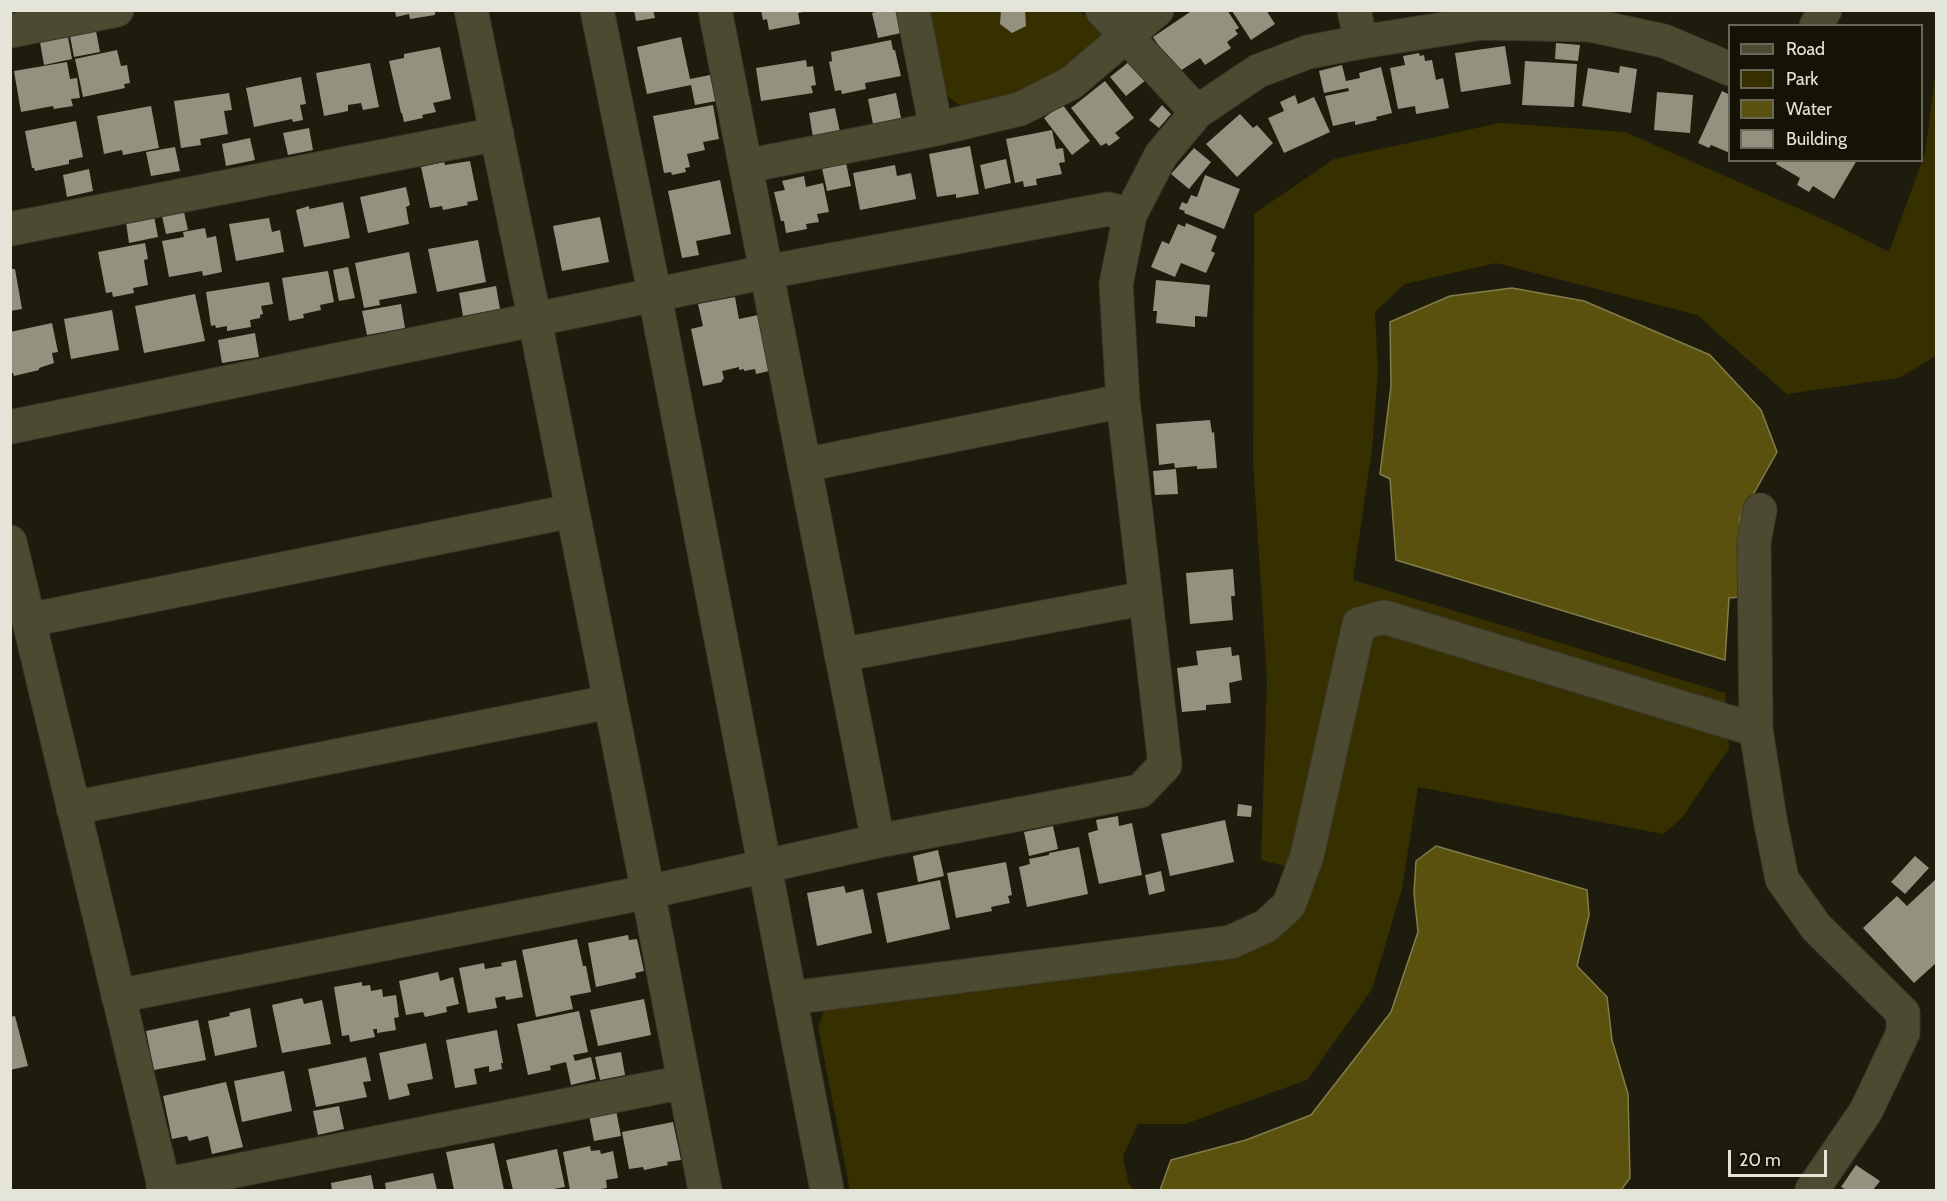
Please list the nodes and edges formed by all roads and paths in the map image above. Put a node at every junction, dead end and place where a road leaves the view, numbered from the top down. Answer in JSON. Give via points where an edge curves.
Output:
{"nodes":[{"id":1,"x":117,"y":10,"type":"edge"},
{"id":2,"x":471,"y":10,"type":"edge"},
{"id":3,"x":597,"y":10,"type":"edge"},
{"id":4,"x":715,"y":10,"type":"edge"},
{"id":5,"x":913,"y":10,"type":"edge"},
{"id":6,"x":1102,"y":10,"type":"edge"},
{"id":7,"x":1157,"y":10,"type":"edge"},
{"id":8,"x":1354,"y":10,"type":"edge"},
{"id":9,"x":1825,"y":10,"type":"edge"},
{"id":10,"x":1817,"y":24,"type":"edge"},
{"id":11,"x":10,"y":31,"type":"edge"},
{"id":12,"x":1125,"y":37,"type":"junction"},
{"id":13,"x":1361,"y":42,"type":"junction"},
{"id":14,"x":1728,"y":68,"type":"edge"},
{"id":15,"x":1197,"y":112,"type":"junction"},
{"id":16,"x":936,"y":129,"type":"junction"},
{"id":17,"x":497,"y":134,"type":"junction"},
{"id":18,"x":746,"y":166,"type":"junction"},
{"id":19,"x":1130,"y":215,"type":"junction"},
{"id":20,"x":10,"y":230,"type":"edge"},
{"id":21,"x":766,"y":272,"type":"junction"},
{"id":22,"x":655,"y":296,"type":"junction"},
{"id":23,"x":535,"y":321,"type":"junction"},
{"id":24,"x":1123,"y":401,"type":"junction"},
{"id":25,"x":10,"y":427,"type":"edge"},
{"id":26,"x":804,"y":465,"type":"junction"},
{"id":27,"x":1760,"y":510,"type":"dead end"},
{"id":28,"x":571,"y":511,"type":"junction"},
{"id":29,"x":10,"y":542,"type":"edge"},
{"id":30,"x":1146,"y":598,"type":"junction"},
{"id":31,"x":29,"y":620,"type":"junction"},
{"id":32,"x":841,"y":655,"type":"junction"},
{"id":33,"x":609,"y":702,"type":"junction"},
{"id":34,"x":1756,"y":730,"type":"junction"},
{"id":35,"x":73,"y":808,"type":"junction"},
{"id":36,"x":878,"y":841,"type":"junction"},
{"id":37,"x":764,"y":866,"type":"junction"},
{"id":38,"x":648,"y":892,"type":"junction"},
{"id":39,"x":118,"y":996,"type":"junction"},
{"id":40,"x":790,"y":998,"type":"junction"},
{"id":41,"x":684,"y":1082,"type":"junction"},
{"id":42,"x":164,"y":1188,"type":"edge"},
{"id":43,"x":705,"y":1191,"type":"edge"},
{"id":44,"x":827,"y":1191,"type":"edge"},
{"id":45,"x":1812,"y":1191,"type":"edge"}],
"edges":[{"from":1,"to":11,"type":"street"},
{"from":2,"to":17,"type":"street"},
{"from":3,"to":22,"type":"street"},
{"from":4,"to":18,"type":"street"},
{"from":5,"to":16,"type":"street"},
{"from":6,"to":12,"type":"street"},
{"from":7,"to":12,"type":"street"},
{"from":8,"to":13,"type":"street"},
{"from":9,"to":10,"type":"street"},
{"from":12,"to":15,"type":"street"},
{"from":12,"to":16,"type":"street","via":[[1071,82],[1020,109]]},
{"from":13,"to":14,"type":"street","via":[[1482,23],[1590,25],[1664,41]]},
{"from":13,"to":15,"type":"street","via":[[1308,52],[1258,71]]},
{"from":15,"to":19,"type":"street","via":[[1161,155]]},
{"from":16,"to":18,"type":"street"},
{"from":17,"to":20,"type":"street"},
{"from":17,"to":23,"type":"street"},
{"from":18,"to":21,"type":"street"},
{"from":19,"to":21,"type":"street","via":[[1108,209]]},
{"from":19,"to":24,"type":"street","via":[[1116,284]]},
{"from":21,"to":22,"type":"street"},
{"from":21,"to":26,"type":"street"},
{"from":22,"to":23,"type":"street"},
{"from":22,"to":37,"type":"street"},
{"from":23,"to":25,"type":"street"},
{"from":23,"to":28,"type":"street"},
{"from":24,"to":26,"type":"street"},
{"from":24,"to":30,"type":"street"},
{"from":26,"to":32,"type":"street"},
{"from":27,"to":34,"type":"street","via":[[1754,542]]},
{"from":28,"to":31,"type":"street"},
{"from":28,"to":33,"type":"street"},
{"from":29,"to":31,"type":"street"},
{"from":30,"to":32,"type":"street"},
{"from":30,"to":36,"type":"street","via":[[1165,765],[1140,791]]},
{"from":31,"to":35,"type":"street"},
{"from":32,"to":36,"type":"street"},
{"from":33,"to":35,"type":"street"},
{"from":33,"to":38,"type":"street"},
{"from":34,"to":40,"type":"street","via":[[1384,617],[1359,624],[1307,856],[1288,905],[1266,926],[1231,942]]},
{"from":34,"to":45,"type":"street","via":[[1782,879],[1815,927],[1903,1013],[1903,1033],[1866,1111]]},
{"from":35,"to":39,"type":"street"},
{"from":36,"to":37,"type":"street"},
{"from":37,"to":38,"type":"street"},
{"from":37,"to":40,"type":"street"},
{"from":38,"to":39,"type":"street"},
{"from":38,"to":41,"type":"street"},
{"from":39,"to":42,"type":"street"},
{"from":40,"to":44,"type":"street"},
{"from":41,"to":42,"type":"street"},
{"from":41,"to":43,"type":"street"}]}
